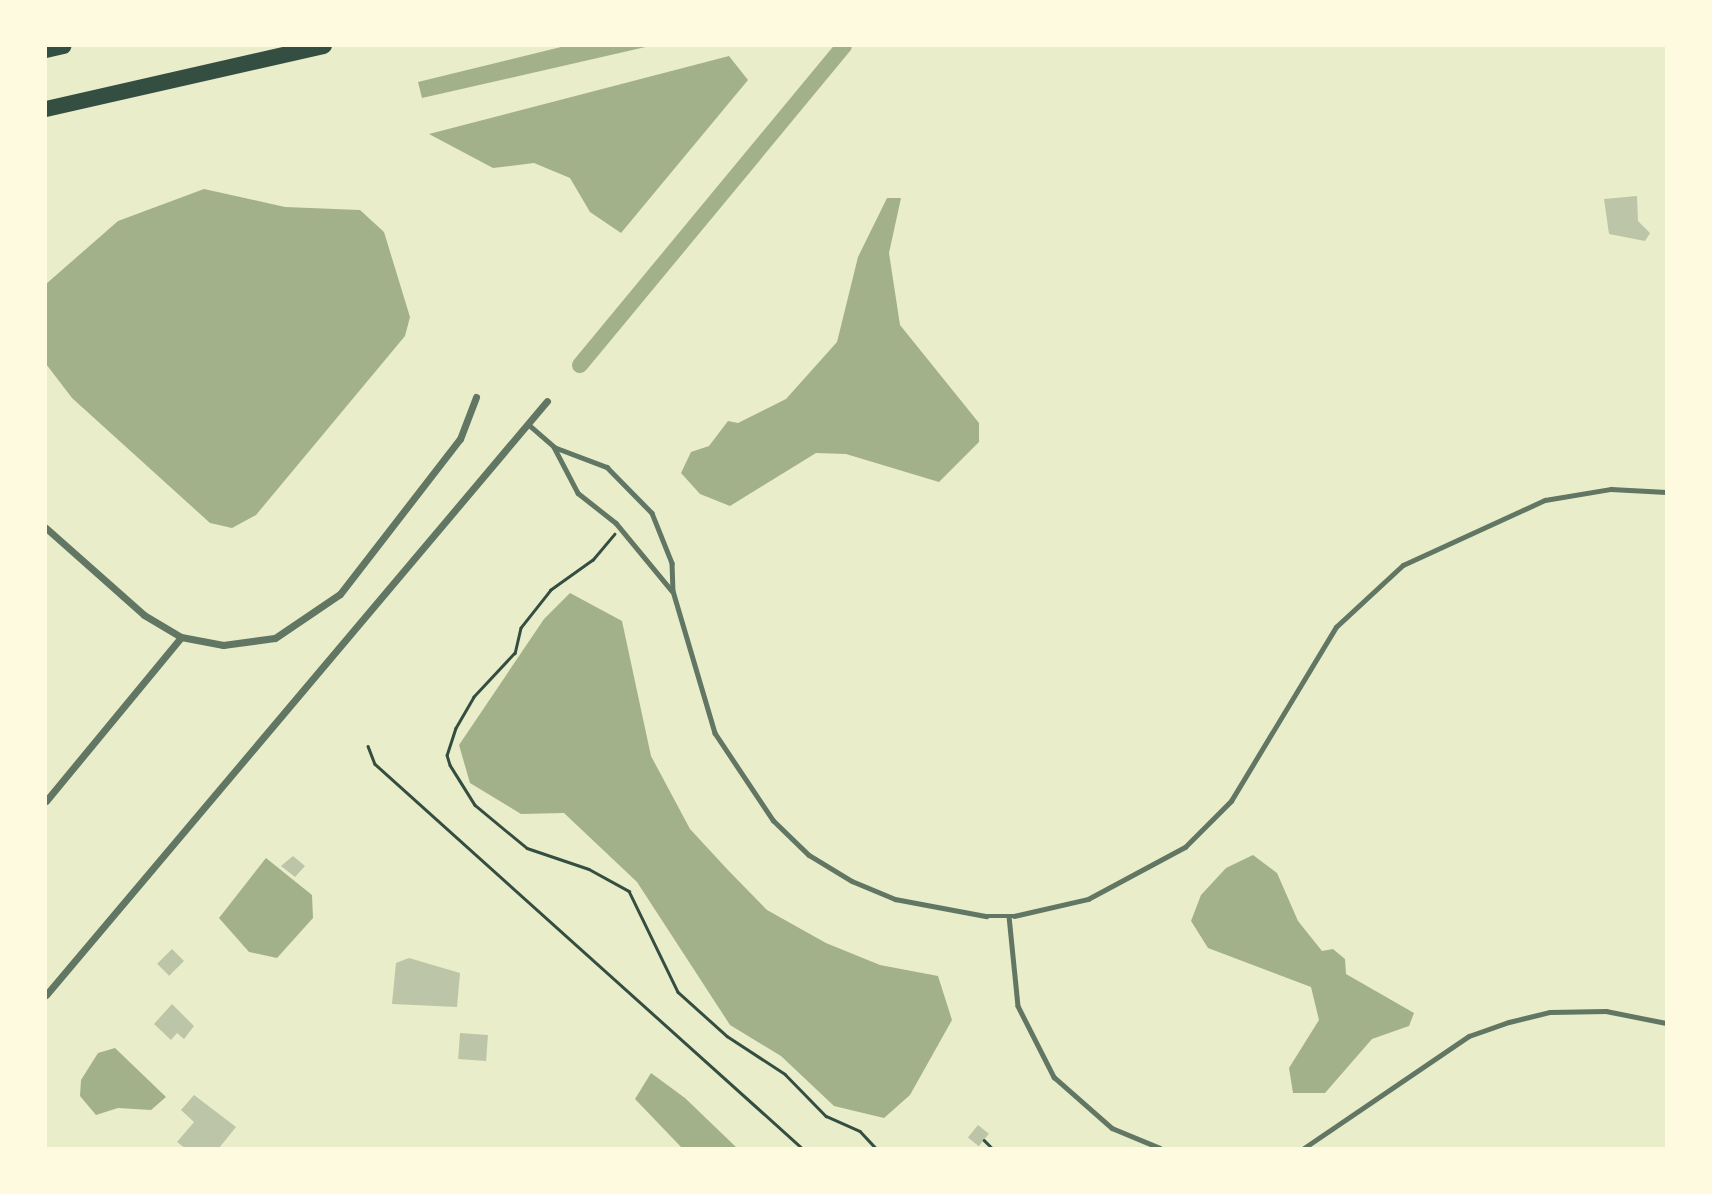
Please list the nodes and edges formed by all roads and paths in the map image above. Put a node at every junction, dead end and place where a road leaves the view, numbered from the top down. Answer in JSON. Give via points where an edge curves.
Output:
{"nodes":[{"id":1,"x":64,"y":46,"type":"edge"},
{"id":2,"x":324,"y":46,"type":"edge"},
{"id":3,"x":46,"y":50,"type":"edge"},
{"id":4,"x":46,"y":109,"type":"edge"},
{"id":5,"x":476,"y":397,"type":"dead end"},
{"id":6,"x":547,"y":401,"type":"dead end"},
{"id":7,"x":528,"y":424,"type":"junction"},
{"id":8,"x":554,"y":447,"type":"junction"},
{"id":9,"x":1667,"y":492,"type":"edge"},
{"id":10,"x":620,"y":527,"type":"junction"},
{"id":11,"x":46,"y":528,"type":"edge"},
{"id":12,"x":673,"y":591,"type":"junction"},
{"id":13,"x":181,"y":637,"type":"junction"},
{"id":14,"x":368,"y":746,"type":"dead end"},
{"id":15,"x":46,"y":801,"type":"edge"},
{"id":16,"x":1009,"y":916,"type":"junction"},
{"id":17,"x":46,"y":995,"type":"edge"},
{"id":18,"x":1667,"y":1024,"type":"edge"},
{"id":19,"x":984,"y":1140,"type":"dead end"},
{"id":20,"x":802,"y":1149,"type":"edge"},
{"id":21,"x":876,"y":1149,"type":"edge"},
{"id":22,"x":992,"y":1149,"type":"edge"},
{"id":23,"x":1160,"y":1149,"type":"edge"},
{"id":24,"x":1304,"y":1149,"type":"edge"}],
"edges":[{"from":1,"to":3,"type":"highway"},
{"from":2,"to":4,"type":"highway"},
{"from":5,"to":13,"type":"street","via":[[460,439],[340,594],[310,619],[275,638],[223,645]]},
{"from":6,"to":7,"type":"street"},
{"from":7,"to":8,"type":"lane"},
{"from":7,"to":17,"type":"street"},
{"from":8,"to":10,"type":"lane","via":[[578,493]]},
{"from":8,"to":12,"type":"lane","via":[[588,457],[638,493],[663,534]]},
{"from":9,"to":16,"type":"lane","via":[[1611,489],[1545,500],[1403,565],[1329,636],[1231,801],[1185,847],[1124,885]]},
{"from":10,"to":12,"type":"lane"},
{"from":10,"to":21,"type":"path","via":[[593,560],[551,590],[521,628],[515,653],[474,697],[456,728],[447,755],[450,765],[475,805],[527,848],[629,891],[678,992],[727,1036],[785,1074],[826,1116],[860,1131]]},
{"from":11,"to":13,"type":"street","via":[[144,615]]},
{"from":12,"to":16,"type":"lane","via":[[715,733],[772,820],[809,855],[895,899]]},
{"from":13,"to":15,"type":"street"},
{"from":14,"to":20,"type":"path","via":[[375,764]]},
{"from":16,"to":23,"type":"lane","via":[[1018,1006],[1054,1077],[1112,1128]]},
{"from":18,"to":24,"type":"lane","via":[[1606,1011],[1550,1012],[1509,1022],[1469,1036]]},
{"from":19,"to":22,"type":"path"}]}
